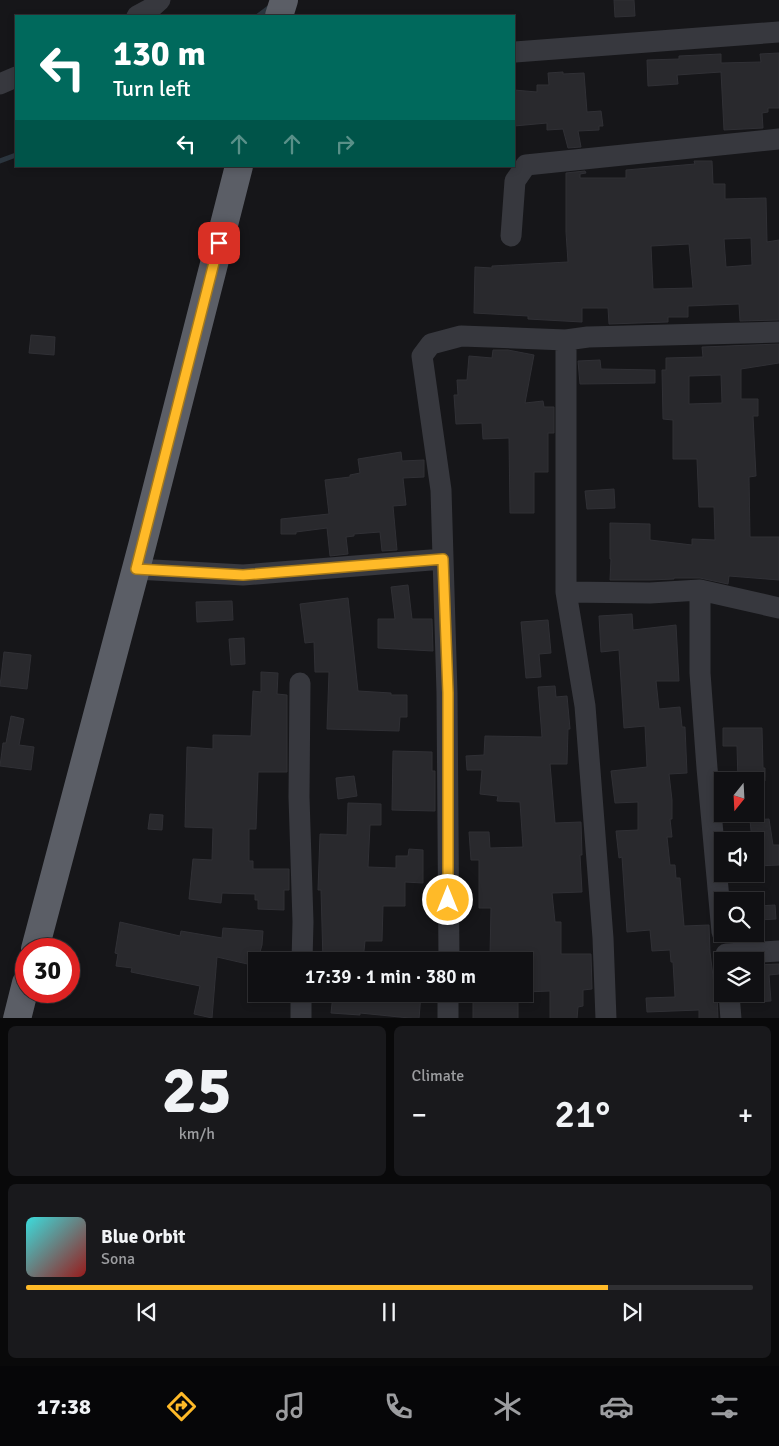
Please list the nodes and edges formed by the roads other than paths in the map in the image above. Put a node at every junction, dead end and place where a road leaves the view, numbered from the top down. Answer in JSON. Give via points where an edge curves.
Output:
{"nodes":[{"id":1,"x":160,"y":0,"type":"edge"},
{"id":2,"x":284,"y":0,"type":"edge"},
{"id":3,"x":139,"y":15,"type":"edge"},
{"id":4,"x":279,"y":15,"type":"edge"},
{"id":5,"x":779,"y":32,"type":"edge"},
{"id":6,"x":515,"y":52,"type":"dead end"},
{"id":7,"x":15,"y":76,"type":"edge"},
{"id":8,"x":0,"y":84,"type":"edge"},
{"id":9,"x":779,"y":139,"type":"edge"},
{"id":10,"x":239,"y":167,"type":"edge"},
{"id":11,"x":511,"y":236,"type":"dead end"},
{"id":12,"x":779,"y":332,"type":"edge"},
{"id":13,"x":566,"y":340,"type":"junction"},
{"id":14,"x":443,"y":559,"type":"junction"},
{"id":15,"x":136,"y":569,"type":"junction"},
{"id":16,"x":700,"y":590,"type":"junction"},
{"id":17,"x":566,"y":592,"type":"junction"},
{"id":18,"x":779,"y":608,"type":"edge"},
{"id":19,"x":300,"y":683,"type":"dead end"},
{"id":20,"x":38,"y":938,"type":"edge"},
{"id":21,"x":724,"y":945,"type":"edge"},
{"id":22,"x":779,"y":951,"type":"edge"},
{"id":23,"x":302,"y":952,"type":"edge"},
{"id":24,"x":448,"y":952,"type":"edge"},
{"id":25,"x":302,"y":1002,"type":"edge"},
{"id":26,"x":448,"y":1002,"type":"edge"},
{"id":27,"x":730,"y":1002,"type":"edge"},
{"id":28,"x":21,"y":1003,"type":"edge"},
{"id":29,"x":17,"y":1018,"type":"edge"},
{"id":30,"x":305,"y":1018,"type":"edge"},
{"id":31,"x":448,"y":1018,"type":"edge"},
{"id":32,"x":606,"y":1018,"type":"edge"},
{"id":33,"x":731,"y":1018,"type":"edge"}],
"edges":[{"from":1,"to":3,"type":"street"},
{"from":2,"to":4,"type":"highway"},
{"from":5,"to":6,"type":"street"},
{"from":7,"to":8,"type":"street"},
{"from":9,"to":11,"type":"street","via":[[526,165],[515,181]]},
{"from":10,"to":15,"type":"highway"},
{"from":12,"to":13,"type":"street"},
{"from":13,"to":14,"type":"street","via":[[461,336],[431,344],[422,356],[442,490]]},
{"from":13,"to":17,"type":"street"},
{"from":14,"to":15,"type":"street","via":[[243,575]]},
{"from":14,"to":24,"type":"street","via":[[448,693]]},
{"from":15,"to":20,"type":"highway"},
{"from":16,"to":17,"type":"street"},
{"from":16,"to":18,"type":"street"},
{"from":16,"to":21,"type":"street","via":[[701,692]]},
{"from":17,"to":32,"type":"street","via":[[585,706]]},
{"from":19,"to":23,"type":"street"},
{"from":21,"to":22,"type":"street"},
{"from":25,"to":30,"type":"street"},
{"from":26,"to":31,"type":"street"},
{"from":27,"to":33,"type":"street"},
{"from":28,"to":29,"type":"highway"}]}
